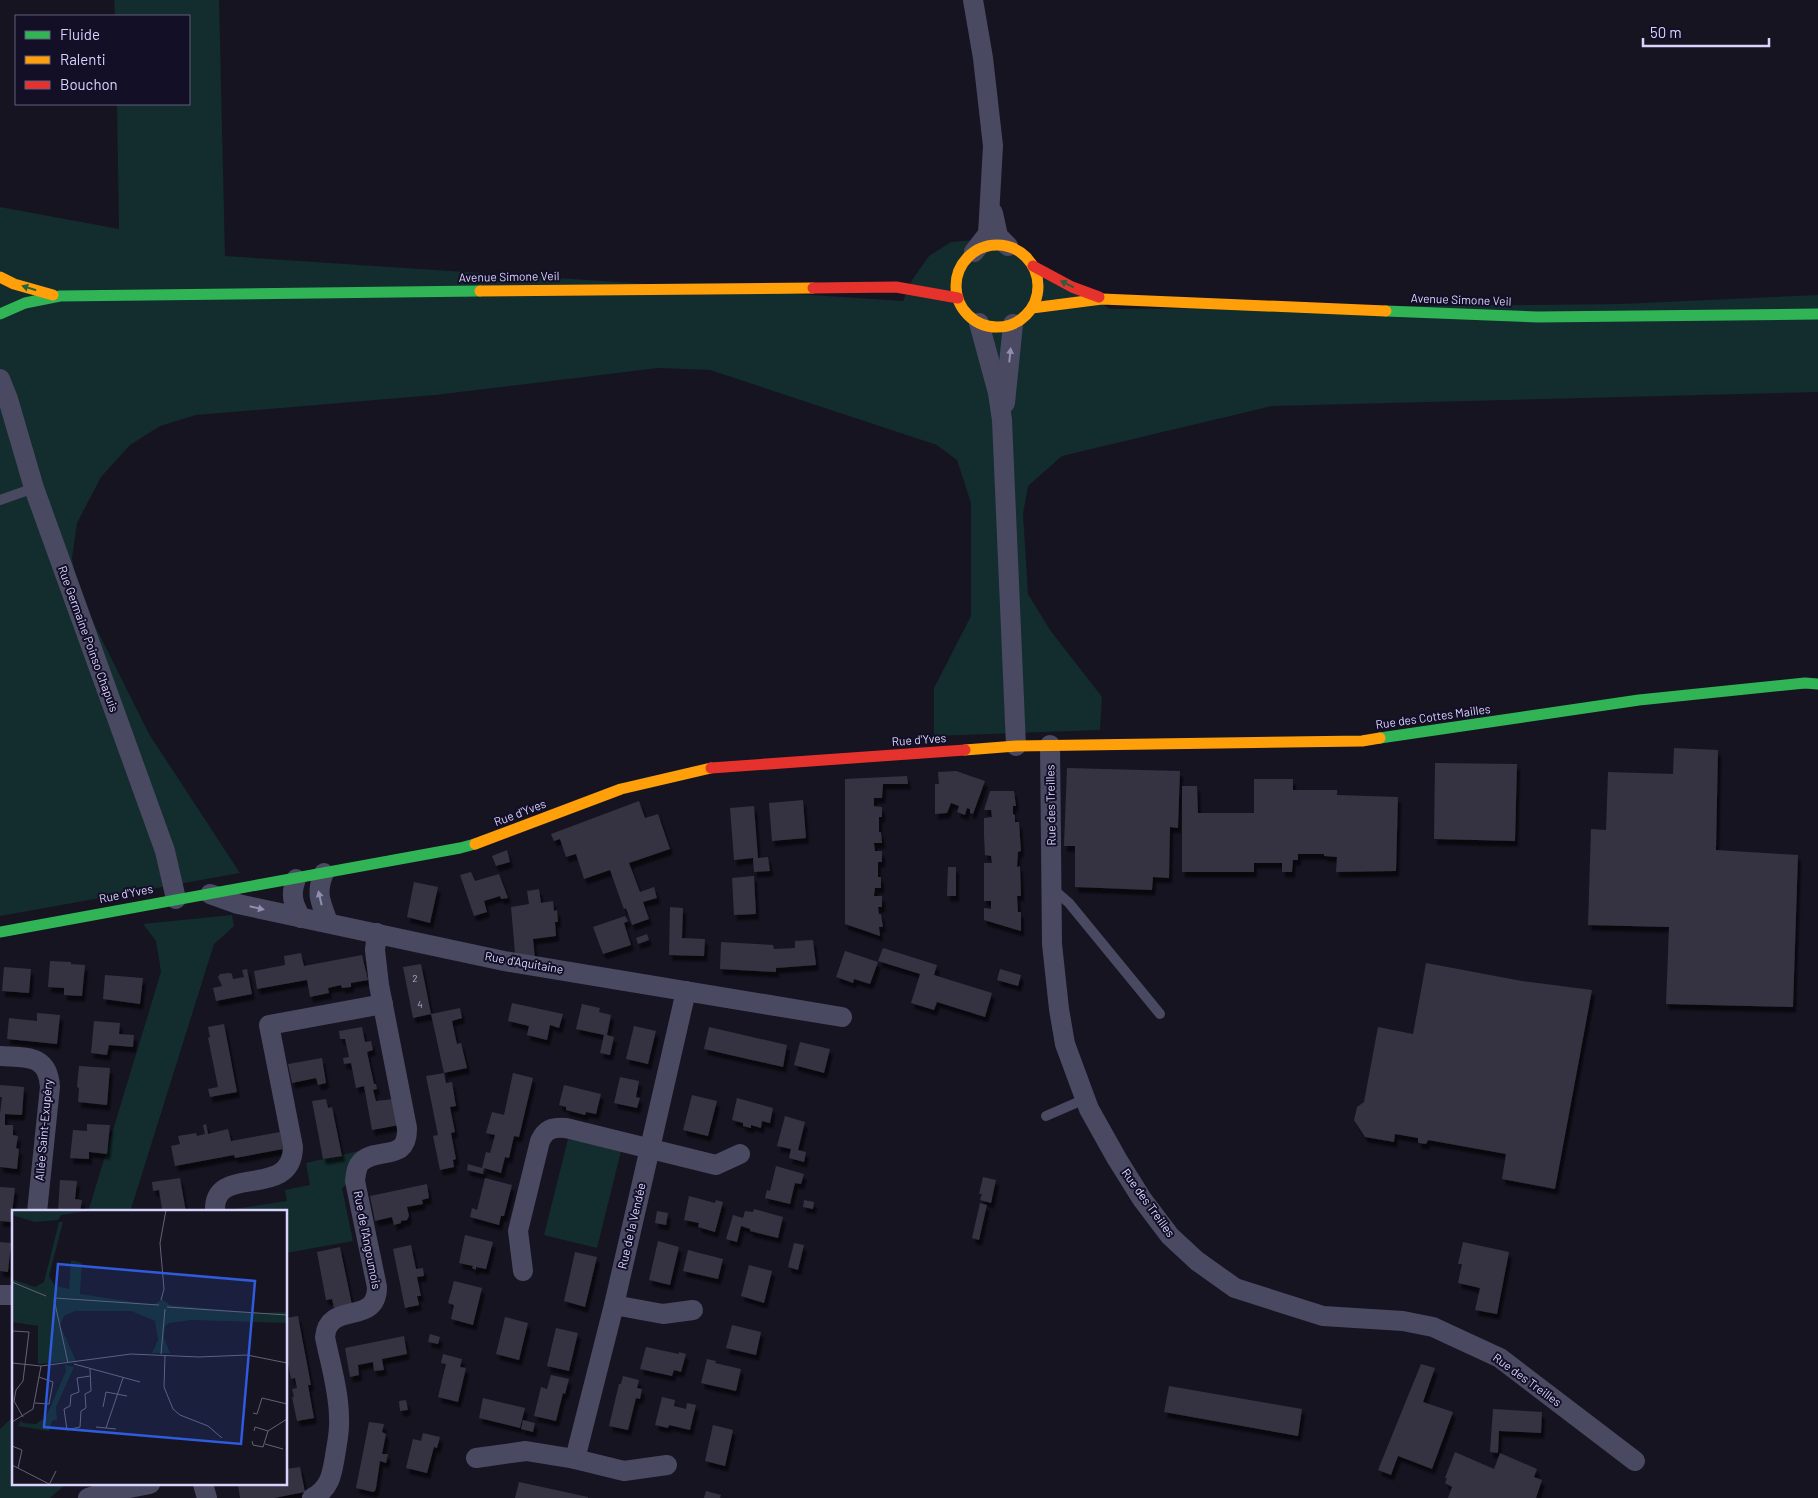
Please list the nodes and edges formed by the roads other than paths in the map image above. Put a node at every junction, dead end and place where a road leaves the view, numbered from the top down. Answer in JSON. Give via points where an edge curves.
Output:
{"nodes":[{"id":1,"x":973,"y":0,"type":"edge"},
{"id":2,"x":990,"y":201,"type":"junction"},
{"id":3,"x":1008,"y":246,"type":"junction"},
{"id":4,"x":974,"y":252,"type":"junction"},
{"id":5,"x":1033,"y":266,"type":"junction"},
{"id":6,"x":960,"y":267,"type":"junction"},
{"id":7,"x":946,"y":274,"type":"dead end"},
{"id":8,"x":0,"y":278,"type":"edge"},
{"id":9,"x":924,"y":281,"type":"dead end"},
{"id":10,"x":896,"y":287,"type":"junction"},
{"id":11,"x":60,"y":296,"type":"junction"},
{"id":12,"x":958,"y":298,"type":"junction"},
{"id":13,"x":1102,"y":299,"type":"junction"},
{"id":14,"x":1032,"y":308,"type":"junction"},
{"id":15,"x":0,"y":313,"type":"edge"},
{"id":16,"x":1818,"y":314,"type":"edge"},
{"id":17,"x":979,"y":323,"type":"junction"},
{"id":18,"x":1013,"y":324,"type":"junction"},
{"id":19,"x":0,"y":379,"type":"edge"},
{"id":20,"x":1002,"y":420,"type":"junction"},
{"id":21,"x":34,"y":488,"type":"junction"},
{"id":22,"x":0,"y":500,"type":"edge"},
{"id":23,"x":1818,"y":684,"type":"edge"},
{"id":24,"x":1050,"y":745,"type":"junction"},
{"id":25,"x":1016,"y":746,"type":"junction"},
{"id":26,"x":324,"y":873,"type":"junction"},
{"id":27,"x":296,"y":879,"type":"junction"},
{"id":28,"x":1052,"y":888,"type":"junction"},
{"id":29,"x":210,"y":894,"type":"junction"},
{"id":30,"x":176,"y":899,"type":"junction"},
{"id":31,"x":300,"y":918,"type":"junction"},
{"id":32,"x":328,"y":922,"type":"junction"},
{"id":33,"x":0,"y":932,"type":"edge"},
{"id":34,"x":377,"y":932,"type":"junction"},
{"id":35,"x":686,"y":991,"type":"junction"},
{"id":36,"x":382,"y":1004,"type":"junction"},
{"id":37,"x":1160,"y":1014,"type":"dead end"},
{"id":38,"x":842,"y":1017,"type":"dead end"},
{"id":39,"x":0,"y":1056,"type":"edge"},
{"id":40,"x":1085,"y":1099,"type":"junction"},
{"id":41,"x":1046,"y":1116,"type":"dead end"},
{"id":42,"x":650,"y":1149,"type":"junction"},
{"id":43,"x":740,"y":1154,"type":"dead end"},
{"id":44,"x":37,"y":1210,"type":"edge"},
{"id":45,"x":215,"y":1210,"type":"edge"},
{"id":46,"x":523,"y":1271,"type":"dead end"},
{"id":47,"x":614,"y":1305,"type":"junction"},
{"id":48,"x":693,"y":1310,"type":"dead end"},
{"id":49,"x":476,"y":1458,"type":"dead end"},
{"id":50,"x":575,"y":1460,"type":"junction"},
{"id":51,"x":1635,"y":1461,"type":"dead end"},
{"id":52,"x":667,"y":1465,"type":"dead end"},
{"id":53,"x":140,"y":1486,"type":"edge"},
{"id":54,"x":88,"y":1498,"type":"edge"},
{"id":55,"x":312,"y":1498,"type":"edge"}],
"edges":[{"from":1,"to":2,"type":"street","via":[[993,146]]},
{"from":2,"to":3,"type":"street","via":[[998,236]]},
{"from":2,"to":4,"type":"street","via":[[988,234]]},
{"from":3,"to":4,"type":"main road","via":[[993,245]]},
{"from":3,"to":5,"type":"main road","via":[[1018,250]]},
{"from":4,"to":6,"type":"main road"},
{"from":13,"to":5,"type":"main road","one_way":true,"via":[[1072,288]]},
{"from":5,"to":14,"type":"main road","via":[[1038,293]]},
{"from":6,"to":7,"type":"main road"},
{"from":6,"to":12,"type":"main road","via":[[956,288]]},
{"from":11,"to":8,"type":"main road","one_way":true},
{"from":8,"to":15,"type":"main road","via":[[3,295]]},
{"from":9,"to":10,"type":"main road"},
{"from":10,"to":11,"type":"main road","name":"Avenue Simone Veil"},
{"from":10,"to":12,"type":"main road","name":"Avenue Simone Veil"},
{"from":11,"to":15,"type":"main road","via":[[25,303]]},
{"from":12,"to":17,"type":"main road","via":[[963,310]]},
{"from":13,"to":14,"type":"main road"},
{"from":13,"to":16,"type":"main road","name":"Avenue Simone Veil","via":[[1538,317]]},
{"from":14,"to":18,"type":"main road"},
{"from":17,"to":18,"type":"main road","via":[[990,327]]},
{"from":17,"to":20,"type":"street"},
{"from":20,"to":18,"type":"street","one_way":true},
{"from":19,"to":21,"type":"street","name":"Rue Germaine Poinso Chapuis"},
{"from":20,"to":25,"type":"street"},
{"from":21,"to":22,"type":"lane"},
{"from":21,"to":30,"type":"street","name":"Rue Germaine Poinso Chapuis","via":[[165,851]]},
{"from":23,"to":24,"type":"main road","name":"Rue des Cottes Mailles","via":[[1639,700],[1362,742]]},
{"from":24,"to":25,"type":"main road","name":"Rue d'Yves"},
{"from":24,"to":28,"type":"street","name":"Rue des Treilles"},
{"from":25,"to":26,"type":"main road","name":"Rue d'Yves","via":[[711,768],[621,789],[460,848]]},
{"from":26,"to":27,"type":"main road","name":"Rue d'Yves"},
{"from":32,"to":26,"type":"street","one_way":true,"via":[[318,890]]},
{"from":27,"to":29,"type":"main road","name":"Rue d'Yves"},
{"from":27,"to":31,"type":"street","via":[[292,895]]},
{"from":28,"to":37,"type":"lane","via":[[1069,903]]},
{"from":28,"to":40,"type":"street","name":"Rue des Treilles","via":[[1052,944],[1059,1009],[1065,1044]]},
{"from":29,"to":30,"type":"main road","name":"Rue d'Yves"},
{"from":29,"to":31,"type":"street","name":"Rue d'Aquitaine","one_way":true,"via":[[232,903]]},
{"from":30,"to":33,"type":"main road","name":"Rue d'Yves"},
{"from":31,"to":32,"type":"street","name":"Rue d'Aquitaine"},
{"from":32,"to":34,"type":"street","name":"Rue d'Aquitaine"},
{"from":34,"to":35,"type":"street","name":"Rue d'Aquitaine","via":[[504,961]]},
{"from":34,"to":36,"type":"street","name":"Rue de l'Angoumois","via":[[375,950]]},
{"from":35,"to":38,"type":"street","name":"Rue d'Aquitaine"},
{"from":35,"to":42,"type":"street","name":"Rue de la Vendée"},
{"from":36,"to":45,"type":"street","via":[[263,1022],[293,1156],[284,1172],[274,1177],[235,1184],[223,1190],[216,1200]]},
{"from":36,"to":55,"type":"street","name":"Rue de l'Angoumois","via":[[407,1139],[394,1152],[370,1157],[356,1169],[355,1181],[377,1296],[365,1310],[338,1316],[326,1329],[339,1427],[330,1479],[320,1494]]},
{"from":39,"to":44,"type":"street","name":"Allée Saint-Exupéry","via":[[31,1058],[43,1064],[49,1075]]},
{"from":40,"to":41,"type":"lane"},
{"from":40,"to":51,"type":"street","name":"Rue des Treilles","via":[[1117,1159],[1170,1236],[1235,1288],[1323,1316],[1433,1327],[1500,1358]]},
{"from":42,"to":43,"type":"street","via":[[716,1165]]},
{"from":42,"to":46,"type":"street","via":[[566,1128],[555,1127],[544,1132],[518,1231]]},
{"from":42,"to":47,"type":"street","name":"Rue de la Vendée"},
{"from":47,"to":48,"type":"street","via":[[663,1314]]},
{"from":47,"to":50,"type":"street","name":"Rue de la Vendée"},
{"from":49,"to":50,"type":"street","via":[[526,1450]]},
{"from":50,"to":52,"type":"street","via":[[624,1471]]},
{"from":53,"to":54,"type":"street"}]}
